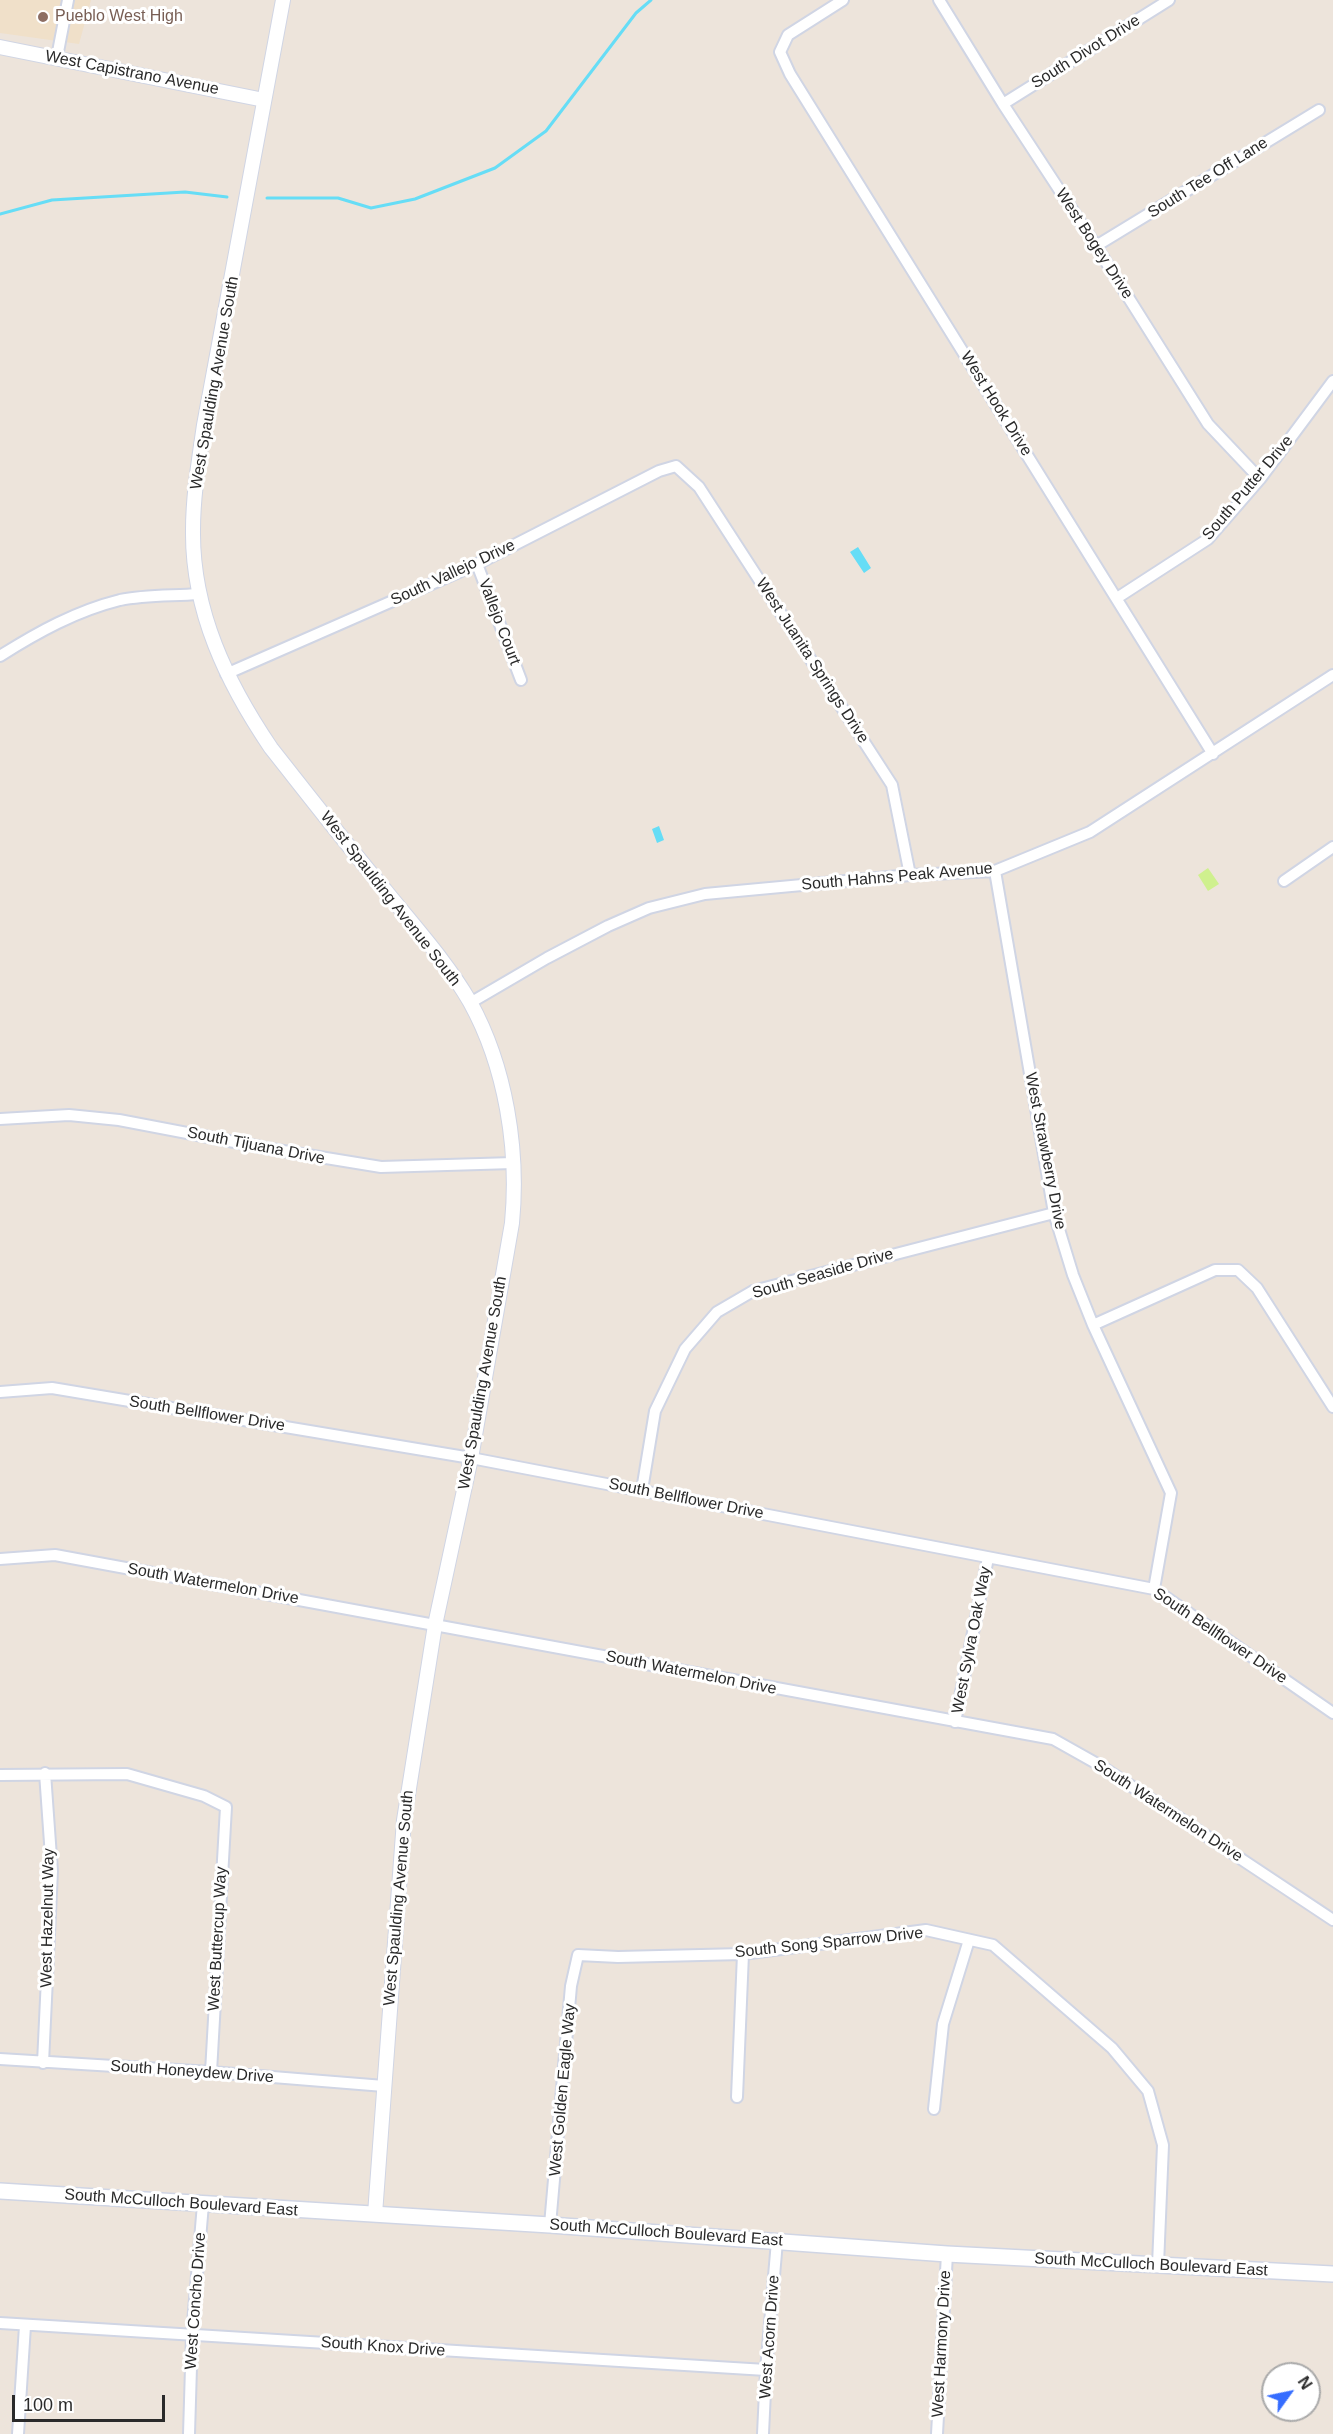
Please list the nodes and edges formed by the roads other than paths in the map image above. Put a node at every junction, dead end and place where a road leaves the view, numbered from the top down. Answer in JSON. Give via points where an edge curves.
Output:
{"nodes":[{"id":1,"x":68,"y":0,"type":"edge"},
{"id":2,"x":283,"y":0,"type":"edge"},
{"id":3,"x":843,"y":0,"type":"edge"},
{"id":4,"x":939,"y":0,"type":"edge"},
{"id":5,"x":1168,"y":0,"type":"edge"},
{"id":6,"x":0,"y":47,"type":"edge"},
{"id":7,"x":57,"y":57,"type":"junction"},
{"id":8,"x":264,"y":100,"type":"junction"},
{"id":9,"x":1002,"y":104,"type":"junction"},
{"id":10,"x":1319,"y":110,"type":"dead end"},
{"id":11,"x":1096,"y":246,"type":"junction"},
{"id":12,"x":1333,"y":381,"type":"edge"},
{"id":13,"x":676,"y":466,"type":"joint"},
{"id":14,"x":1260,"y":478,"type":"junction"},
{"id":15,"x":477,"y":564,"type":"junction"},
{"id":16,"x":198,"y":594,"type":"junction"},
{"id":17,"x":1117,"y":598,"type":"junction"},
{"id":18,"x":0,"y":656,"type":"edge"},
{"id":19,"x":226,"y":674,"type":"junction"},
{"id":20,"x":1333,"y":677,"type":"edge"},
{"id":21,"x":521,"y":680,"type":"dead end"},
{"id":22,"x":1213,"y":754,"type":"junction"},
{"id":23,"x":1333,"y":847,"type":"edge"},
{"id":24,"x":995,"y":872,"type":"junction"},
{"id":25,"x":910,"y":875,"type":"junction"},
{"id":26,"x":1284,"y":881,"type":"dead end"},
{"id":27,"x":470,"y":1003,"type":"junction"},
{"id":28,"x":0,"y":1119,"type":"edge"},
{"id":29,"x":513,"y":1163,"type":"junction"},
{"id":30,"x":1054,"y":1213,"type":"junction"},
{"id":31,"x":1094,"y":1325,"type":"junction"},
{"id":32,"x":0,"y":1392,"type":"edge"},
{"id":33,"x":1333,"y":1407,"type":"edge"},
{"id":34,"x":471,"y":1458,"type":"junction"},
{"id":35,"x":642,"y":1490,"type":"junction"},
{"id":36,"x":988,"y":1558,"type":"junction"},
{"id":37,"x":0,"y":1559,"type":"edge"},
{"id":38,"x":1154,"y":1589,"type":"junction"},
{"id":39,"x":435,"y":1625,"type":"junction"},
{"id":40,"x":1333,"y":1713,"type":"edge"},
{"id":41,"x":955,"y":1722,"type":"junction"},
{"id":42,"x":45,"y":1773,"type":"junction"},
{"id":43,"x":0,"y":1775,"type":"edge"},
{"id":44,"x":1333,"y":1920,"type":"edge"},
{"id":45,"x":969,"y":1940,"type":"junction"},
{"id":46,"x":743,"y":1954,"type":"junction"},
{"id":47,"x":578,"y":1955,"type":"joint"},
{"id":48,"x":0,"y":2060,"type":"edge"},
{"id":49,"x":43,"y":2062,"type":"junction"},
{"id":50,"x":211,"y":2072,"type":"junction"},
{"id":51,"x":384,"y":2086,"type":"junction"},
{"id":52,"x":736,"y":2097,"type":"dead end"},
{"id":53,"x":934,"y":2109,"type":"dead end"},
{"id":54,"x":0,"y":2191,"type":"edge"},
{"id":55,"x":203,"y":2204,"type":"junction"},
{"id":56,"x":375,"y":2214,"type":"junction"},
{"id":57,"x":550,"y":2225,"type":"junction"},
{"id":58,"x":777,"y":2241,"type":"junction"},
{"id":59,"x":947,"y":2254,"type":"junction"},
{"id":60,"x":1158,"y":2265,"type":"junction"},
{"id":61,"x":1333,"y":2274,"type":"edge"},
{"id":62,"x":0,"y":2324,"type":"edge"},
{"id":63,"x":25,"y":2326,"type":"junction"},
{"id":64,"x":192,"y":2334,"type":"junction"},
{"id":65,"x":766,"y":2370,"type":"junction"},
{"id":66,"x":18,"y":2434,"type":"edge"},
{"id":67,"x":189,"y":2434,"type":"edge"},
{"id":68,"x":763,"y":2434,"type":"edge"},
{"id":69,"x":937,"y":2434,"type":"edge"}],
"edges":[{"from":1,"to":7,"type":"street"},
{"from":2,"to":8,"type":"street","name":"West Spaulding Avenue South"},
{"from":3,"to":17,"type":"street","name":"West Hook Drive","via":[[788,34],[780,52],[790,74]]},
{"from":4,"to":9,"type":"street","name":"West Bogey Drive"},
{"from":5,"to":9,"type":"street","name":"South Divot Drive"},
{"from":6,"to":7,"type":"street","name":"West Capistrano Avenue"},
{"from":7,"to":8,"type":"street","name":"West Capistrano Avenue"},
{"from":8,"to":16,"type":"street","name":"West Spaulding Avenue South","via":[[195,485],[192,532]]},
{"from":9,"to":11,"type":"street","name":"West Bogey Drive"},
{"from":10,"to":11,"type":"street","name":"South Tee Off Lane"},
{"from":11,"to":14,"type":"street","name":"West Bogey Drive","via":[[1208,424]]},
{"from":12,"to":14,"type":"street","name":"South Putter Drive"},
{"from":13,"to":15,"type":"street","name":"South Vallejo Drive","via":[[659,471]]},
{"from":13,"to":25,"type":"street","name":"West Juanita Springs Drive","via":[[699,487],[892,785]]},
{"from":14,"to":17,"type":"street","name":"South Putter Drive","via":[[1209,539]]},
{"from":15,"to":19,"type":"street","name":"South Vallejo Drive"},
{"from":15,"to":21,"type":"street","name":"Vallejo Court"},
{"from":16,"to":18,"type":"street","via":[[122,600],[77,614],[34,634]]},
{"from":16,"to":19,"type":"street","name":"West Spaulding Avenue South"},
{"from":17,"to":22,"type":"street","name":"West Hook Drive"},
{"from":19,"to":27,"type":"street","name":"West Spaulding Avenue South","via":[[271,748],[442,961]]},
{"from":20,"to":22,"type":"street","name":"South Hahns Peak Avenue"},
{"from":22,"to":24,"type":"street","name":"South Hahns Peak Avenue","via":[[1090,832]]},
{"from":23,"to":26,"type":"street"},
{"from":24,"to":25,"type":"street","name":"South Hahns Peak Avenue"},
{"from":24,"to":30,"type":"street","name":"West Strawberry Drive"},
{"from":25,"to":27,"type":"street","name":"South Hahns Peak Avenue","via":[[705,894],[649,908],[547,958]]},
{"from":27,"to":29,"type":"street","name":"West Spaulding Avenue South","via":[[502,1089]]},
{"from":28,"to":29,"type":"street","name":"South Tijuana Drive","via":[[69,1115],[119,1120],[381,1167]]},
{"from":29,"to":34,"type":"street","name":"West Spaulding Avenue South","via":[[512,1222]]},
{"from":30,"to":31,"type":"street","name":"West Strawberry Drive"},
{"from":30,"to":35,"type":"street","name":"South Seaside Drive","via":[[753,1291],[717,1312],[685,1349],[655,1411]]},
{"from":31,"to":33,"type":"street","via":[[1215,1270],[1238,1270],[1257,1288]]},
{"from":31,"to":38,"type":"street","name":"West Strawberry Drive","via":[[1171,1493]]},
{"from":32,"to":34,"type":"street","name":"South Bellflower Drive","via":[[52,1388]]},
{"from":34,"to":35,"type":"street","name":"South Bellflower Drive"},
{"from":34,"to":39,"type":"street","name":"West Spaulding Avenue South"},
{"from":35,"to":36,"type":"street","name":"South Bellflower Drive"},
{"from":36,"to":38,"type":"street","name":"South Bellflower Drive"},
{"from":36,"to":41,"type":"street","name":"West Sylva Oak Way"},
{"from":37,"to":39,"type":"street","name":"South Watermelon Drive","via":[[55,1555]]},
{"from":38,"to":40,"type":"street","name":"South Bellflower Drive"},
{"from":39,"to":41,"type":"street","name":"South Watermelon Drive"},
{"from":39,"to":51,"type":"street","name":"West Spaulding Avenue South","via":[[404,1820]]},
{"from":41,"to":44,"type":"street","name":"South Watermelon Drive","via":[[1053,1739],[1101,1766]]},
{"from":42,"to":43,"type":"street"},
{"from":42,"to":49,"type":"street","name":"West Hazelnut Way","via":[[52,1871]]},
{"from":42,"to":50,"type":"street","name":"West Buttercup Way","via":[[127,1774],[204,1796],[225,1807]]},
{"from":45,"to":46,"type":"street","name":"South Song Sparrow Drive","via":[[926,1930]]},
{"from":45,"to":53,"type":"street","via":[[944,2024]]},
{"from":45,"to":60,"type":"street","name":"South Song Sparrow Drive","via":[[993,1945],[1112,2048],[1148,2091],[1163,2145]]},
{"from":46,"to":47,"type":"street","name":"South Song Sparrow Drive"},
{"from":46,"to":52,"type":"street"},
{"from":47,"to":57,"type":"street","name":"West Golden Eagle Way","via":[[571,1986]]},
{"from":48,"to":49,"type":"street","name":"South Honeydew Drive"},
{"from":49,"to":50,"type":"street","name":"South Honeydew Drive"},
{"from":50,"to":51,"type":"street","name":"South Honeydew Drive"},
{"from":51,"to":56,"type":"street","name":"West Spaulding Avenue South"},
{"from":54,"to":55,"type":"main road","name":"South McCulloch Boulevard East"},
{"from":55,"to":56,"type":"main road","name":"South McCulloch Boulevard East"},
{"from":55,"to":64,"type":"street","name":"West Concho Drive"},
{"from":56,"to":57,"type":"main road","name":"South McCulloch Boulevard East"},
{"from":57,"to":58,"type":"main road","name":"South McCulloch Boulevard East"},
{"from":58,"to":59,"type":"main road","name":"South McCulloch Boulevard East"},
{"from":58,"to":65,"type":"street","name":"West Acorn Drive"},
{"from":59,"to":60,"type":"main road","name":"South McCulloch Boulevard East"},
{"from":59,"to":69,"type":"street","name":"West Harmony Drive"},
{"from":60,"to":61,"type":"main road","name":"South McCulloch Boulevard East"},
{"from":62,"to":63,"type":"street","name":"South Knox Drive"},
{"from":63,"to":64,"type":"street","name":"South Knox Drive"},
{"from":63,"to":66,"type":"street"},
{"from":64,"to":65,"type":"street","name":"South Knox Drive"},
{"from":64,"to":67,"type":"street","name":"West Concho Drive"},
{"from":65,"to":68,"type":"street","name":"West Acorn Drive"}]}
